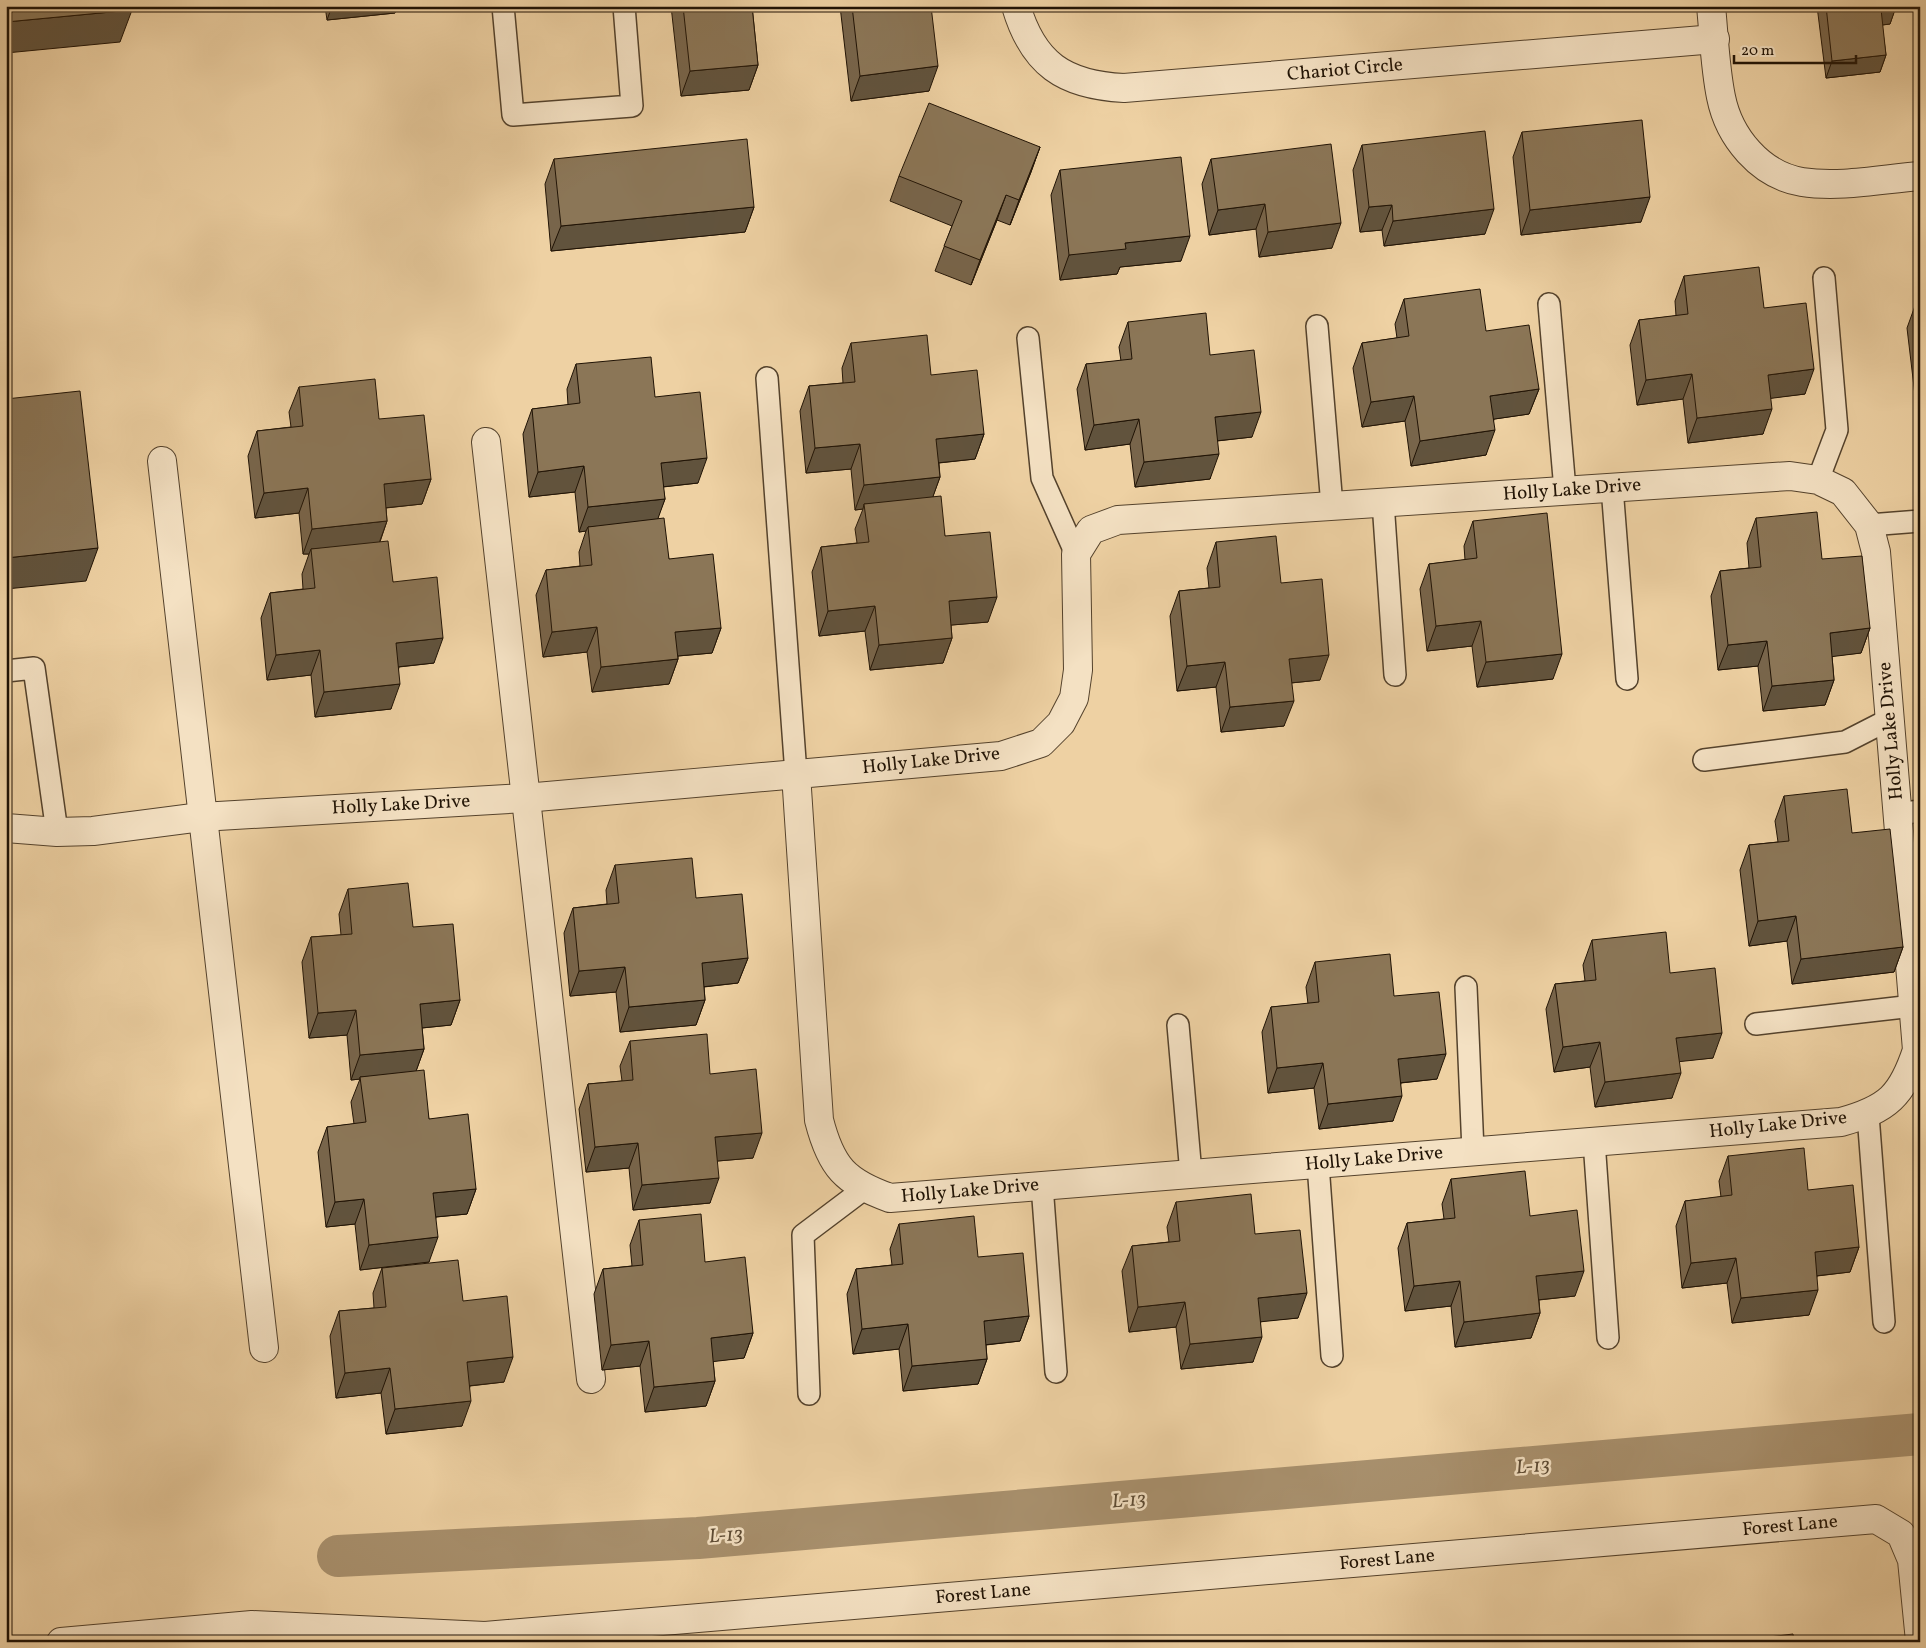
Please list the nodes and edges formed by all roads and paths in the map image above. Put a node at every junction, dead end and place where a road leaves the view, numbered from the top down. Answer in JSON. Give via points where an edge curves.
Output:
{"nodes":[{"id":1,"x":503,"y":6,"type":"edge"},
{"id":2,"x":624,"y":6,"type":"edge"},
{"id":3,"x":1016,"y":6,"type":"edge"},
{"id":4,"x":1711,"y":6,"type":"edge"},
{"id":5,"x":1715,"y":39,"type":"junction"},
{"id":6,"x":1920,"y":176,"type":"edge"},
{"id":7,"x":1824,"y":278,"type":"dead end"},
{"id":8,"x":1549,"y":304,"type":"dead end"},
{"id":9,"x":1317,"y":326,"type":"dead end"},
{"id":10,"x":1028,"y":338,"type":"dead end"},
{"id":11,"x":767,"y":378,"type":"dead end"},
{"id":12,"x":486,"y":442,"type":"dead end"},
{"id":13,"x":162,"y":461,"type":"dead end"},
{"id":14,"x":1818,"y":480,"type":"junction"},
{"id":15,"x":1612,"y":487,"type":"junction"},
{"id":16,"x":1565,"y":490,"type":"junction"},
{"id":17,"x":1383,"y":502,"type":"junction"},
{"id":18,"x":1332,"y":506,"type":"junction"},
{"id":19,"x":1920,"y":521,"type":"edge"},
{"id":20,"x":1870,"y":525,"type":"junction"},
{"id":21,"x":1076,"y":554,"type":"junction"},
{"id":22,"x":6,"y":671,"type":"edge"},
{"id":23,"x":1395,"y":675,"type":"dead end"},
{"id":24,"x":1627,"y":679,"type":"dead end"},
{"id":25,"x":1890,"y":719,"type":"junction"},
{"id":26,"x":1704,"y":760,"type":"dead end"},
{"id":27,"x":796,"y":774,"type":"junction"},
{"id":28,"x":525,"y":798,"type":"junction"},
{"id":29,"x":1909,"y":812,"type":"edge"},
{"id":30,"x":201,"y":817,"type":"junction"},
{"id":31,"x":6,"y":828,"type":"edge"},
{"id":32,"x":57,"y":832,"type":"junction"},
{"id":33,"x":1466,"y":987,"type":"dead end"},
{"id":34,"x":1913,"y":1006,"type":"junction"},
{"id":35,"x":1756,"y":1024,"type":"dead end"},
{"id":36,"x":1178,"y":1025,"type":"dead end"},
{"id":37,"x":1918,"y":1050,"type":"edge"},
{"id":38,"x":1868,"y":1114,"type":"junction"},
{"id":39,"x":1594,"y":1141,"type":"junction"},
{"id":40,"x":1473,"y":1151,"type":"junction"},
{"id":41,"x":1318,"y":1164,"type":"junction"},
{"id":42,"x":1191,"y":1174,"type":"junction"},
{"id":43,"x":1042,"y":1186,"type":"junction"},
{"id":44,"x":864,"y":1189,"type":"junction"},
{"id":45,"x":1884,"y":1322,"type":"dead end"},
{"id":46,"x":1608,"y":1338,"type":"dead end"},
{"id":47,"x":264,"y":1348,"type":"dead end"},
{"id":48,"x":1332,"y":1356,"type":"dead end"},
{"id":49,"x":1056,"y":1372,"type":"dead end"},
{"id":50,"x":591,"y":1379,"type":"dead end"},
{"id":51,"x":808,"y":1394,"type":"dead end"},
{"id":52,"x":92,"y":1640,"type":"edge"},
{"id":53,"x":1920,"y":1641,"type":"edge"},
{"id":54,"x":61,"y":1642,"type":"edge"}],
"edges":[{"from":1,"to":2,"type":"lane","via":[[513,115],[632,106]]},
{"from":3,"to":5,"type":"street","name":"Chariot Circle","via":[[1023,31],[1041,57],[1066,76],[1095,87],[1124,88]]},
{"from":4,"to":5,"type":"street"},
{"from":5,"to":6,"type":"street","via":[[1721,97],[1730,126],[1748,152],[1772,171],[1802,182],[1831,183]]},
{"from":7,"to":14,"type":"lane","via":[[1837,430]]},
{"from":8,"to":16,"type":"lane"},
{"from":9,"to":18,"type":"lane"},
{"from":10,"to":21,"type":"lane","via":[[1042,478]]},
{"from":11,"to":27,"type":"lane"},
{"from":12,"to":28,"type":"street"},
{"from":13,"to":30,"type":"street"},
{"from":14,"to":15,"type":"street","name":"Holly Lake Drive","via":[[1790,476]]},
{"from":14,"to":20,"type":"street","name":"Holly Lake Drive","via":[[1843,492]]},
{"from":15,"to":16,"type":"street","name":"Holly Lake Drive"},
{"from":15,"to":24,"type":"lane"},
{"from":16,"to":17,"type":"street","name":"Holly Lake Drive"},
{"from":17,"to":18,"type":"street","name":"Holly Lake Drive"},
{"from":17,"to":23,"type":"lane"},
{"from":18,"to":21,"type":"street","name":"Holly Lake Drive","via":[[1118,520],[1092,530]]},
{"from":19,"to":20,"type":"lane"},
{"from":20,"to":25,"type":"street","name":"Holly Lake Drive","via":[[1876,552]]},
{"from":21,"to":27,"type":"street","name":"Holly Lake Drive","via":[[1078,670],[1074,698],[1062,723],[1041,743],[1001,756]]},
{"from":22,"to":32,"type":"lane","via":[[34,668]]},
{"from":25,"to":26,"type":"lane","via":[[1845,742]]},
{"from":25,"to":29,"type":"street","name":"Holly Lake Drive"},
{"from":27,"to":28,"type":"street","name":"Holly Lake Drive"},
{"from":27,"to":44,"type":"street","name":"Holly Lake Drive","via":[[819,1120],[826,1148],[841,1171]]},
{"from":28,"to":30,"type":"street","name":"Holly Lake Drive"},
{"from":28,"to":50,"type":"street"},
{"from":29,"to":34,"type":"street","name":"Holly Lake Drive"},
{"from":30,"to":32,"type":"street","name":"Holly Lake Drive","via":[[93,831]]},
{"from":30,"to":47,"type":"street"},
{"from":31,"to":32,"type":"street","name":"Holly Lake Drive"},
{"from":33,"to":40,"type":"lane"},
{"from":34,"to":35,"type":"lane"},
{"from":34,"to":37,"type":"street","name":"Holly Lake Drive"},
{"from":36,"to":42,"type":"lane"},
{"from":37,"to":38,"type":"street","name":"Holly Lake Drive","via":[[1908,1077],[1892,1099]]},
{"from":38,"to":39,"type":"street","name":"Holly Lake Drive","via":[[1841,1122]]},
{"from":38,"to":45,"type":"lane"},
{"from":39,"to":40,"type":"street","name":"Holly Lake Drive"},
{"from":39,"to":46,"type":"lane"},
{"from":40,"to":41,"type":"street","name":"Holly Lake Drive"},
{"from":41,"to":42,"type":"street","name":"Holly Lake Drive"},
{"from":41,"to":48,"type":"lane"},
{"from":42,"to":43,"type":"street","name":"Holly Lake Drive"},
{"from":43,"to":44,"type":"street","name":"Holly Lake Drive","via":[[890,1198]]},
{"from":43,"to":49,"type":"lane"},
{"from":44,"to":51,"type":"lane","via":[[803,1235]]},
{"from":52,"to":53,"type":"street","name":"Forest Lane","via":[[252,1625],[485,1636],[1876,1519],[1901,1534],[1912,1560]]},
{"from":52,"to":54,"type":"street","name":"Forest Lane"}]}
